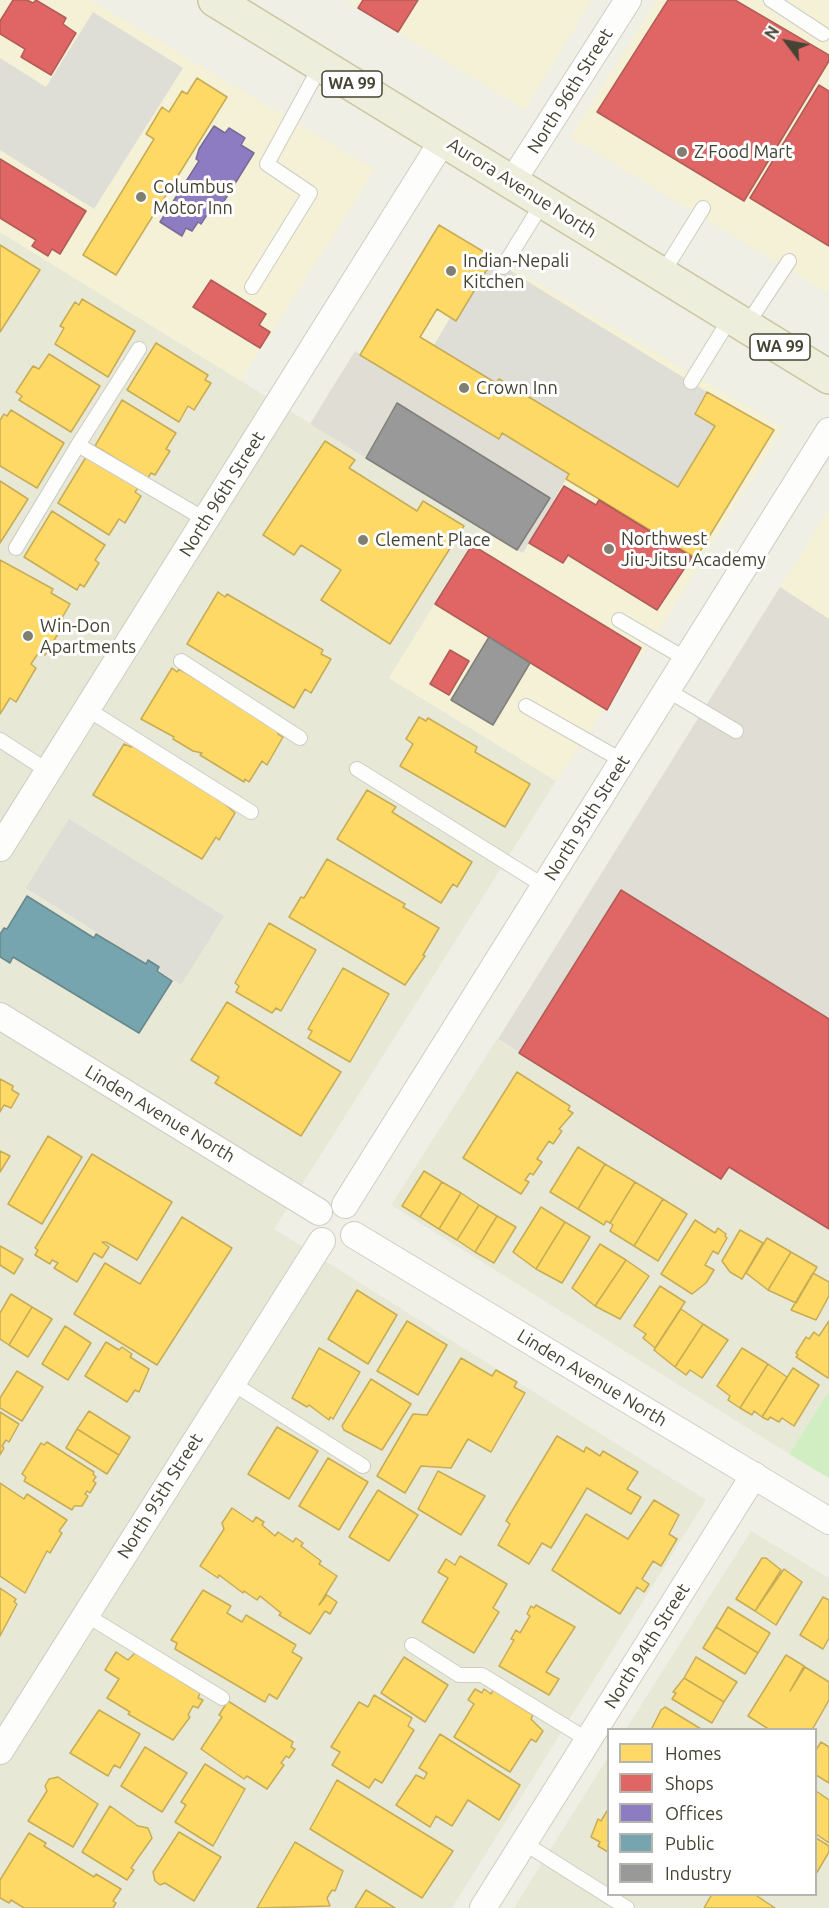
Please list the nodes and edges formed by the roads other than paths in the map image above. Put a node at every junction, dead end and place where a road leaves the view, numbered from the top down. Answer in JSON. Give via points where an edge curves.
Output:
{"nodes":[{"id":1,"x":215,"y":0,"type":"edge"},
{"id":2,"x":627,"y":0,"type":"edge"},
{"id":3,"x":771,"y":0,"type":"edge"},
{"id":4,"x":823,"y":34,"type":"dead end"},
{"id":5,"x":321,"y":65,"type":"junction"},
{"id":6,"x":443,"y":140,"type":"junction"},
{"id":7,"x":512,"y":182,"type":"junction"},
{"id":8,"x":544,"y":202,"type":"junction"},
{"id":9,"x":703,"y":208,"type":"dead end"},
{"id":10,"x":789,"y":261,"type":"dead end"},
{"id":11,"x":503,"y":267,"type":"dead end"},
{"id":12,"x":662,"y":274,"type":"junction"},
{"id":13,"x":252,"y":287,"type":"dead end"},
{"id":14,"x":738,"y":322,"type":"junction"},
{"id":15,"x":139,"y":349,"type":"dead end"},
{"id":16,"x":829,"y":377,"type":"edge"},
{"id":17,"x":691,"y":382,"type":"dead end"},
{"id":18,"x":829,"y":430,"type":"edge"},
{"id":19,"x":78,"y":445,"type":"junction"},
{"id":20,"x":206,"y":520,"type":"junction"},
{"id":21,"x":16,"y":548,"type":"dead end"},
{"id":22,"x":619,"y":620,"type":"dead end"},
{"id":23,"x":686,"y":659,"type":"junction"},
{"id":24,"x":181,"y":661,"type":"dead end"},
{"id":25,"x":667,"y":690,"type":"junction"},
{"id":26,"x":526,"y":706,"type":"dead end"},
{"id":27,"x":87,"y":709,"type":"junction"},
{"id":28,"x":736,"y":730,"type":"dead end"},
{"id":29,"x":300,"y":738,"type":"dead end"},
{"id":30,"x":0,"y":740,"type":"edge"},
{"id":31,"x":623,"y":761,"type":"junction"},
{"id":32,"x":357,"y":770,"type":"dead end"},
{"id":33,"x":48,"y":771,"type":"junction"},
{"id":34,"x":251,"y":812,"type":"dead end"},
{"id":35,"x":0,"y":848,"type":"edge"},
{"id":36,"x":544,"y":886,"type":"junction"},
{"id":37,"x":0,"y":1016,"type":"edge"},
{"id":38,"x":345,"y":1205,"type":"junction"},
{"id":39,"x":319,"y":1212,"type":"junction"},
{"id":40,"x":354,"y":1235,"type":"junction"},
{"id":41,"x":322,"y":1241,"type":"junction"},
{"id":42,"x":232,"y":1383,"type":"junction"},
{"id":43,"x":363,"y":1466,"type":"dead end"},
{"id":44,"x":754,"y":1474,"type":"junction"},
{"id":45,"x":829,"y":1521,"type":"edge"},
{"id":46,"x":86,"y":1615,"type":"junction"},
{"id":47,"x":412,"y":1645,"type":"dead end"},
{"id":48,"x":222,"y":1698,"type":"dead end"},
{"id":49,"x":588,"y":1740,"type":"junction"},
{"id":50,"x":0,"y":1751,"type":"edge"},
{"id":51,"x":524,"y":1843,"type":"junction"},
{"id":52,"x":607,"y":1895,"type":"edge"},
{"id":53,"x":608,"y":1896,"type":"edge"},
{"id":54,"x":483,"y":1908,"type":"edge"},
{"id":55,"x":627,"y":1908,"type":"edge"}],
"edges":[{"from":1,"to":5,"type":"highway","name":"Aurora Avenue North","number":"WA 99"},
{"from":2,"to":7,"type":"street","name":"North 96th Street"},
{"from":3,"to":4,"type":"lane"},
{"from":5,"to":6,"type":"highway","name":"Aurora Avenue North","number":"WA 99"},
{"from":5,"to":13,"type":"lane","via":[[267,164],[310,193]]},
{"from":6,"to":7,"type":"highway","name":"Aurora Avenue North","number":"WA 99"},
{"from":6,"to":20,"type":"street","name":"North 96th Street"},
{"from":7,"to":8,"type":"highway","name":"Aurora Avenue North","number":"WA 99"},
{"from":8,"to":11,"type":"lane"},
{"from":8,"to":12,"type":"highway","name":"Aurora Avenue North","number":"WA 99"},
{"from":9,"to":12,"type":"lane"},
{"from":10,"to":14,"type":"lane"},
{"from":12,"to":14,"type":"highway","name":"Aurora Avenue North","number":"WA 99"},
{"from":14,"to":16,"type":"highway","name":"Aurora Avenue North","number":"WA 99"},
{"from":14,"to":17,"type":"lane"},
{"from":15,"to":19,"type":"lane"},
{"from":18,"to":23,"type":"street","name":"North 95th Street"},
{"from":19,"to":20,"type":"lane"},
{"from":19,"to":21,"type":"lane"},
{"from":20,"to":27,"type":"street","name":"North 96th Street"},
{"from":22,"to":23,"type":"lane"},
{"from":23,"to":25,"type":"street","name":"North 95th Street"},
{"from":24,"to":29,"type":"lane"},
{"from":25,"to":28,"type":"lane"},
{"from":25,"to":31,"type":"street","name":"North 95th Street"},
{"from":26,"to":31,"type":"lane"},
{"from":27,"to":33,"type":"street","name":"North 96th Street"},
{"from":27,"to":34,"type":"lane"},
{"from":30,"to":33,"type":"lane"},
{"from":31,"to":36,"type":"street","name":"North 95th Street"},
{"from":32,"to":36,"type":"lane"},
{"from":33,"to":35,"type":"street","name":"North 96th Street"},
{"from":36,"to":38,"type":"street","name":"North 95th Street"},
{"from":37,"to":39,"type":"street","name":"Linden Avenue North"},
{"from":38,"to":39,"type":"street","via":[[332,1203]]},
{"from":38,"to":40,"type":"street","via":[[357,1221]]},
{"from":39,"to":41,"type":"street","via":[[314,1228]]},
{"from":40,"to":41,"type":"street","via":[[342,1245]]},
{"from":40,"to":44,"type":"street","name":"Linden Avenue North"},
{"from":41,"to":42,"type":"street","name":"North 95th Street"},
{"from":42,"to":43,"type":"lane"},
{"from":42,"to":46,"type":"street","name":"North 95th Street"},
{"from":44,"to":45,"type":"street","name":"Linden Avenue North"},
{"from":44,"to":49,"type":"street","name":"North 94th Street"},
{"from":46,"to":48,"type":"lane"},
{"from":46,"to":50,"type":"street","name":"North 95th Street"},
{"from":47,"to":49,"type":"lane","via":[[459,1675],[483,1675]]},
{"from":49,"to":51,"type":"street","name":"North 94th Street"},
{"from":51,"to":52,"type":"lane"},
{"from":51,"to":54,"type":"street","name":"North 94th Street"},
{"from":53,"to":55,"type":"lane"}]}
